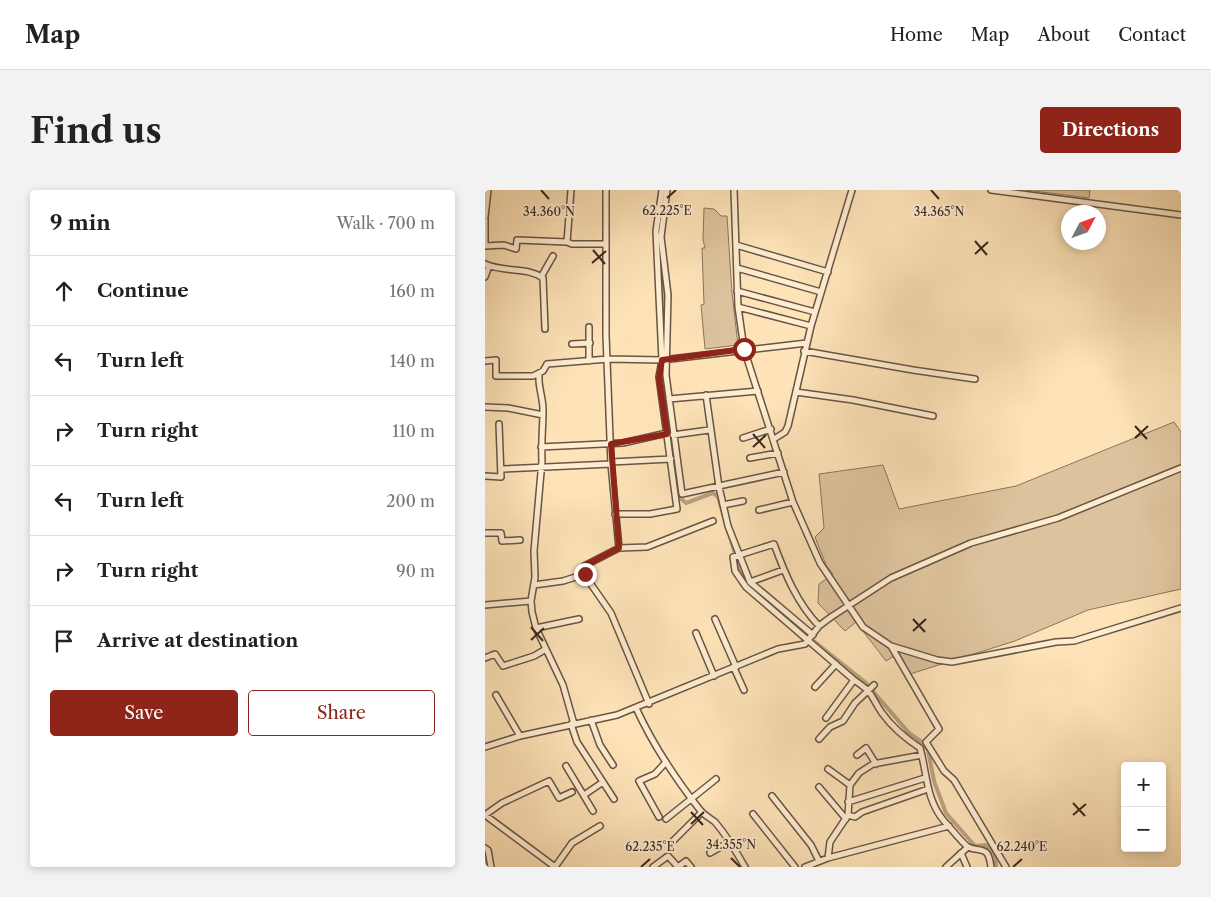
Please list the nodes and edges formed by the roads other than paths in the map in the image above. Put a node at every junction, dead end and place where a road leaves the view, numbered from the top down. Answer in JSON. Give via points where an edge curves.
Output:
{"nodes":[{"id":1,"x":488,"y":190,"type":"edge"},
{"id":2,"x":571,"y":190,"type":"edge"},
{"id":3,"x":606,"y":190,"type":"edge"},
{"id":4,"x":662,"y":190,"type":"edge"},
{"id":5,"x":667,"y":190,"type":"edge"},
{"id":6,"x":734,"y":190,"type":"edge"},
{"id":7,"x":852,"y":190,"type":"edge"},
{"id":8,"x":991,"y":190,"type":"edge"},
{"id":9,"x":1181,"y":215,"type":"edge"},
{"id":10,"x":485,"y":219,"type":"edge"},
{"id":11,"x":567,"y":242,"type":"junction"},
{"id":12,"x":606,"y":244,"type":"junction"},
{"id":13,"x":736,"y":245,"type":"junction"},
{"id":14,"x":485,"y":246,"type":"edge"},
{"id":15,"x":553,"y":256,"type":"dead end"},
{"id":16,"x":487,"y":265,"type":"edge"},
{"id":17,"x":737,"y":268,"type":"junction"},
{"id":18,"x":827,"y":272,"type":"junction"},
{"id":19,"x":485,"y":277,"type":"edge"},
{"id":20,"x":541,"y":277,"type":"junction"},
{"id":21,"x":737,"y":291,"type":"junction"},
{"id":22,"x":821,"y":292,"type":"junction"},
{"id":23,"x":738,"y":307,"type":"junction"},
{"id":24,"x":815,"y":312,"type":"junction"},
{"id":25,"x":811,"y":326,"type":"junction"},
{"id":26,"x":589,"y":327,"type":"dead end"},
{"id":27,"x":545,"y":329,"type":"dead end"},
{"id":28,"x":589,"y":343,"type":"junction"},
{"id":29,"x":807,"y":343,"type":"junction"},
{"id":30,"x":572,"y":344,"type":"dead end"},
{"id":31,"x":744,"y":349,"type":"junction"},
{"id":32,"x":804,"y":351,"type":"junction"},
{"id":33,"x":608,"y":359,"type":"junction"},
{"id":34,"x":665,"y":359,"type":"junction"},
{"id":35,"x":485,"y":361,"type":"edge"},
{"id":36,"x":589,"y":361,"type":"junction"},
{"id":37,"x":539,"y":375,"type":"junction"},
{"id":38,"x":975,"y":379,"type":"dead end"},
{"id":39,"x":758,"y":391,"type":"junction"},
{"id":40,"x":795,"y":392,"type":"junction"},
{"id":41,"x":706,"y":395,"type":"junction"},
{"id":42,"x":670,"y":398,"type":"junction"},
{"id":43,"x":663,"y":401,"type":"junction"},
{"id":44,"x":485,"y":407,"type":"edge"},
{"id":45,"x":543,"y":415,"type":"junction"},
{"id":46,"x":933,"y":416,"type":"dead end"},
{"id":47,"x":499,"y":424,"type":"dead end"},
{"id":48,"x":771,"y":429,"type":"junction"},
{"id":49,"x":709,"y":430,"type":"junction"},
{"id":50,"x":667,"y":434,"type":"junction"},
{"id":51,"x":674,"y":434,"type":"junction"},
{"id":52,"x":743,"y":438,"type":"dead end"},
{"id":53,"x":774,"y":439,"type":"junction"},
{"id":54,"x":611,"y":444,"type":"junction"},
{"id":55,"x":541,"y":447,"type":"junction"},
{"id":56,"x":778,"y":453,"type":"junction"},
{"id":57,"x":750,"y":458,"type":"dead end"},
{"id":58,"x":671,"y":459,"type":"junction"},
{"id":59,"x":611,"y":463,"type":"junction"},
{"id":60,"x":542,"y":466,"type":"junction"},
{"id":61,"x":1181,"y":468,"type":"edge"},
{"id":62,"x":502,"y":469,"type":"junction"},
{"id":63,"x":784,"y":472,"type":"junction"},
{"id":64,"x":485,"y":476,"type":"edge"},
{"id":65,"x":719,"y":487,"type":"junction"},
{"id":66,"x":681,"y":494,"type":"junction"},
{"id":67,"x":674,"y":496,"type":"junction"},
{"id":68,"x":743,"y":501,"type":"dead end"},
{"id":69,"x":793,"y":502,"type":"junction"},
{"id":70,"x":723,"y":505,"type":"junction"},
{"id":71,"x":759,"y":510,"type":"dead end"},
{"id":72,"x":615,"y":514,"type":"junction"},
{"id":73,"x":713,"y":521,"type":"dead end"},
{"id":74,"x":485,"y":533,"type":"edge"},
{"id":75,"x":520,"y":540,"type":"dead end"},
{"id":76,"x":619,"y":548,"type":"junction"},
{"id":77,"x":739,"y":554,"type":"junction"},
{"id":78,"x":584,"y":570,"type":"junction"},
{"id":79,"x":783,"y":570,"type":"junction"},
{"id":80,"x":750,"y":582,"type":"junction"},
{"id":81,"x":534,"y":585,"type":"junction"},
{"id":82,"x":531,"y":601,"type":"junction"},
{"id":83,"x":485,"y":605,"type":"edge"},
{"id":84,"x":851,"y":606,"type":"junction"},
{"id":85,"x":1181,"y":608,"type":"edge"},
{"id":86,"x":715,"y":619,"type":"dead end"},
{"id":87,"x":579,"y":620,"type":"dead end"},
{"id":88,"x":819,"y":626,"type":"junction"},
{"id":89,"x":536,"y":628,"type":"junction"},
{"id":90,"x":696,"y":633,"type":"dead end"},
{"id":91,"x":813,"y":635,"type":"junction"},
{"id":92,"x":809,"y":640,"type":"junction"},
{"id":93,"x":891,"y":646,"type":"junction"},
{"id":94,"x":546,"y":649,"type":"junction"},
{"id":95,"x":485,"y":658,"type":"edge"},
{"id":96,"x":836,"y":664,"type":"junction"},
{"id":97,"x":735,"y":667,"type":"junction"},
{"id":98,"x":714,"y":676,"type":"junction"},
{"id":99,"x":854,"y":680,"type":"junction"},
{"id":100,"x":874,"y":685,"type":"dead end"},
{"id":101,"x":815,"y":687,"type":"dead end"},
{"id":102,"x":744,"y":690,"type":"dead end"},
{"id":103,"x":869,"y":690,"type":"junction"},
{"id":104,"x":496,"y":696,"type":"dead end"},
{"id":105,"x":649,"y":704,"type":"junction"},
{"id":106,"x":636,"y":708,"type":"junction"},
{"id":107,"x":826,"y":718,"type":"dead end"},
{"id":108,"x":591,"y":720,"type":"junction"},
{"id":109,"x":572,"y":724,"type":"junction"},
{"id":110,"x":519,"y":736,"type":"junction"},
{"id":111,"x":819,"y":739,"type":"dead end"},
{"id":112,"x":926,"y":742,"type":"junction"},
{"id":113,"x":485,"y":746,"type":"edge"},
{"id":114,"x":920,"y":748,"type":"junction"},
{"id":115,"x":857,"y":755,"type":"dead end"},
{"id":116,"x":922,"y":755,"type":"junction"},
{"id":117,"x":666,"y":762,"type":"junction"},
{"id":118,"x":876,"y":764,"type":"junction"},
{"id":119,"x":613,"y":765,"type":"dead end"},
{"id":120,"x":566,"y":766,"type":"dead end"},
{"id":121,"x":828,"y":769,"type":"dead end"},
{"id":122,"x":925,"y":778,"type":"junction"},
{"id":123,"x":716,"y":779,"type":"dead end"},
{"id":124,"x":603,"y":782,"type":"junction"},
{"id":125,"x":850,"y":785,"type":"junction"},
{"id":126,"x":819,"y":787,"type":"dead end"},
{"id":127,"x":928,"y":789,"type":"junction"},
{"id":128,"x":571,"y":792,"type":"dead end"},
{"id":129,"x":584,"y":795,"type":"junction"},
{"id":130,"x":772,"y":796,"type":"dead end"},
{"id":131,"x":691,"y":797,"type":"junction"},
{"id":132,"x":614,"y":799,"type":"dead end"},
{"id":133,"x":848,"y":802,"type":"junction"},
{"id":134,"x":593,"y":811,"type":"dead end"},
{"id":135,"x":702,"y":812,"type":"junction"},
{"id":136,"x":753,"y":814,"type":"dead end"},
{"id":137,"x":485,"y":815,"type":"edge"},
{"id":138,"x":659,"y":817,"type":"dead end"},
{"id":139,"x":847,"y":817,"type":"junction"},
{"id":140,"x":666,"y":819,"type":"dead end"},
{"id":141,"x":600,"y":826,"type":"dead end"},
{"id":142,"x":949,"y":826,"type":"junction"},
{"id":143,"x":731,"y":841,"type":"junction"},
{"id":144,"x":671,"y":843,"type":"dead end"},
{"id":145,"x":968,"y":847,"type":"junction"},
{"id":146,"x":485,"y":848,"type":"edge"},
{"id":147,"x":710,"y":853,"type":"dead end"},
{"id":148,"x":961,"y":854,"type":"junction"},
{"id":149,"x":828,"y":858,"type":"junction"},
{"id":150,"x":819,"y":861,"type":"junction"},
{"id":151,"x":491,"y":867,"type":"edge"},
{"id":152,"x":555,"y":867,"type":"edge"},
{"id":153,"x":653,"y":867,"type":"edge"},
{"id":154,"x":691,"y":867,"type":"edge"},
{"id":155,"x":745,"y":867,"type":"edge"},
{"id":156,"x":795,"y":867,"type":"edge"},
{"id":157,"x":805,"y":867,"type":"edge"},
{"id":158,"x":946,"y":867,"type":"edge"},
{"id":159,"x":967,"y":867,"type":"edge"},
{"id":160,"x":991,"y":867,"type":"edge"},
{"id":161,"x":1006,"y":867,"type":"edge"}],
"edges":[{"from":1,"to":10,"type":"street"},
{"from":2,"to":11,"type":"street"},
{"from":3,"to":12,"type":"street"},
{"from":4,"to":34,"type":"street","via":[[656,231]]},
{"from":5,"to":34,"type":"street","via":[[661,237],[668,295]]},
{"from":6,"to":13,"type":"street"},
{"from":7,"to":18,"type":"street"},
{"from":8,"to":9,"type":"street"},
{"from":10,"to":14,"type":"street"},
{"from":11,"to":12,"type":"street"},
{"from":11,"to":14,"type":"street","via":[[517,240],[516,249],[504,244]]},
{"from":12,"to":33,"type":"street"},
{"from":13,"to":17,"type":"street"},
{"from":13,"to":18,"type":"street"},
{"from":15,"to":20,"type":"street"},
{"from":16,"to":19,"type":"street"},
{"from":16,"to":20,"type":"street","via":[[504,270],[532,271]]},
{"from":17,"to":21,"type":"street"},
{"from":17,"to":22,"type":"street"},
{"from":18,"to":22,"type":"street"},
{"from":20,"to":27,"type":"street"},
{"from":21,"to":23,"type":"street"},
{"from":21,"to":24,"type":"street"},
{"from":22,"to":24,"type":"street"},
{"from":23,"to":25,"type":"street"},
{"from":23,"to":31,"type":"street"},
{"from":24,"to":25,"type":"street"},
{"from":25,"to":29,"type":"street"},
{"from":26,"to":28,"type":"street"},
{"from":28,"to":30,"type":"street"},
{"from":28,"to":36,"type":"street"},
{"from":29,"to":31,"type":"street"},
{"from":29,"to":32,"type":"street"},
{"from":31,"to":34,"type":"street"},
{"from":31,"to":39,"type":"street"},
{"from":32,"to":38,"type":"street"},
{"from":32,"to":40,"type":"street"},
{"from":33,"to":34,"type":"street"},
{"from":33,"to":36,"type":"street"},
{"from":33,"to":54,"type":"street"},
{"from":34,"to":42,"type":"street"},
{"from":34,"to":43,"type":"street","via":[[659,378]]},
{"from":35,"to":37,"type":"street","via":[[496,360],[496,376]]},
{"from":36,"to":37,"type":"street","via":[[547,364]]},
{"from":37,"to":45,"type":"street"},
{"from":39,"to":41,"type":"street"},
{"from":39,"to":48,"type":"street"},
{"from":40,"to":46,"type":"street"},
{"from":40,"to":53,"type":"street","via":[[789,426]]},
{"from":41,"to":42,"type":"street"},
{"from":41,"to":49,"type":"street"},
{"from":42,"to":43,"type":"street"},
{"from":42,"to":51,"type":"street"},
{"from":43,"to":50,"type":"street"},
{"from":44,"to":45,"type":"street"},
{"from":45,"to":55,"type":"street"},
{"from":47,"to":62,"type":"street"},
{"from":48,"to":52,"type":"street"},
{"from":48,"to":53,"type":"street"},
{"from":49,"to":51,"type":"street"},
{"from":49,"to":65,"type":"street"},
{"from":50,"to":51,"type":"street"},
{"from":50,"to":54,"type":"street"},
{"from":50,"to":58,"type":"street"},
{"from":51,"to":66,"type":"street"},
{"from":53,"to":56,"type":"street"},
{"from":54,"to":55,"type":"street"},
{"from":54,"to":59,"type":"street"},
{"from":55,"to":60,"type":"street"},
{"from":56,"to":57,"type":"street"},
{"from":56,"to":63,"type":"street"},
{"from":58,"to":59,"type":"street"},
{"from":58,"to":67,"type":"street"},
{"from":59,"to":60,"type":"street"},
{"from":59,"to":72,"type":"street"},
{"from":60,"to":62,"type":"street"},
{"from":60,"to":81,"type":"street"},
{"from":61,"to":84,"type":"street","via":[[1058,518],[971,544],[891,578]]},
{"from":62,"to":64,"type":"street","via":[[501,477]]},
{"from":63,"to":65,"type":"street"},
{"from":63,"to":69,"type":"street"},
{"from":65,"to":66,"type":"street"},
{"from":65,"to":70,"type":"street"},
{"from":66,"to":67,"type":"street"},
{"from":67,"to":72,"type":"street","via":[[677,509],[673,511]]},
{"from":68,"to":70,"type":"street"},
{"from":69,"to":71,"type":"street"},
{"from":69,"to":84,"type":"street","via":[[820,562]]},
{"from":70,"to":77,"type":"street"},
{"from":72,"to":76,"type":"street"},
{"from":73,"to":76,"type":"street","via":[[647,547]]},
{"from":74,"to":75,"type":"street","via":[[501,534],[502,541]]},
{"from":76,"to":78,"type":"street","via":[[584,566]]},
{"from":77,"to":79,"type":"street","via":[[774,544]]},
{"from":77,"to":80,"type":"street"},
{"from":77,"to":92,"type":"street","via":[[733,557],[735,571],[746,587]]},
{"from":78,"to":81,"type":"street","via":[[582,575],[563,581]]},
{"from":78,"to":105,"type":"street","via":[[611,613]]},
{"from":79,"to":80,"type":"street"},
{"from":79,"to":88,"type":"street","via":[[802,606]]},
{"from":80,"to":91,"type":"street"},
{"from":81,"to":82,"type":"street"},
{"from":82,"to":83,"type":"street"},
{"from":82,"to":89,"type":"street"},
{"from":84,"to":88,"type":"street"},
{"from":84,"to":93,"type":"street","via":[[863,627]]},
{"from":85,"to":93,"type":"street","via":[[1074,641],[952,662]]},
{"from":86,"to":97,"type":"street"},
{"from":87,"to":89,"type":"street"},
{"from":88,"to":91,"type":"street"},
{"from":89,"to":94,"type":"street"},
{"from":90,"to":98,"type":"street"},
{"from":91,"to":92,"type":"street"},
{"from":92,"to":96,"type":"street"},
{"from":92,"to":97,"type":"street","via":[[805,644],[777,649]]},
{"from":93,"to":112,"type":"street","via":[[939,729]]},
{"from":94,"to":95,"type":"street","via":[[503,666],[495,654]]},
{"from":94,"to":109,"type":"street","via":[[563,685]]},
{"from":96,"to":99,"type":"street"},
{"from":96,"to":101,"type":"street"},
{"from":97,"to":98,"type":"street"},
{"from":97,"to":102,"type":"street"},
{"from":98,"to":105,"type":"street"},
{"from":99,"to":103,"type":"street"},
{"from":99,"to":107,"type":"street"},
{"from":100,"to":103,"type":"street"},
{"from":103,"to":111,"type":"street","via":[[843,721],[830,727]]},
{"from":103,"to":114,"type":"street","via":[[882,713],[904,737]]},
{"from":104,"to":110,"type":"street"},
{"from":105,"to":106,"type":"street"},
{"from":106,"to":108,"type":"street"},
{"from":106,"to":117,"type":"street"},
{"from":108,"to":109,"type":"street"},
{"from":108,"to":119,"type":"street"},
{"from":109,"to":110,"type":"street"},
{"from":109,"to":124,"type":"street","via":[[577,742]]},
{"from":110,"to":113,"type":"street"},
{"from":112,"to":114,"type":"street"},
{"from":112,"to":161,"type":"street","via":[[944,771],[954,780]]},
{"from":114,"to":116,"type":"street"},
{"from":115,"to":118,"type":"street","via":[[866,748]]},
{"from":116,"to":118,"type":"street"},
{"from":116,"to":122,"type":"street"},
{"from":117,"to":131,"type":"street"},
{"from":117,"to":138,"type":"street","via":[[655,774],[639,782]]},
{"from":118,"to":125,"type":"street","via":[[859,773]]},
{"from":120,"to":129,"type":"street"},
{"from":121,"to":125,"type":"street"},
{"from":122,"to":127,"type":"street"},
{"from":122,"to":133,"type":"street"},
{"from":123,"to":131,"type":"street"},
{"from":124,"to":129,"type":"street"},
{"from":124,"to":132,"type":"street"},
{"from":125,"to":133,"type":"street"},
{"from":126,"to":139,"type":"street"},
{"from":127,"to":139,"type":"street","via":[[855,817]]},
{"from":127,"to":142,"type":"street","via":[[938,813]]},
{"from":128,"to":137,"type":"street","via":[[559,798],[549,781],[502,803]]},
{"from":129,"to":134,"type":"street"},
{"from":130,"to":150,"type":"street","via":[[811,845]]},
{"from":131,"to":135,"type":"street"},
{"from":131,"to":140,"type":"street"},
{"from":133,"to":139,"type":"street"},
{"from":135,"to":143,"type":"street"},
{"from":135,"to":144,"type":"street"},
{"from":136,"to":156,"type":"street"},
{"from":137,"to":152,"type":"street"},
{"from":139,"to":149,"type":"street","via":[[830,842]]},
{"from":141,"to":152,"type":"street","via":[[572,843]]},
{"from":142,"to":145,"type":"street"},
{"from":142,"to":149,"type":"street"},
{"from":143,"to":147,"type":"street"},
{"from":143,"to":155,"type":"street"},
{"from":145,"to":148,"type":"street"},
{"from":145,"to":160,"type":"street","via":[[983,850],[990,859]]},
{"from":146,"to":151,"type":"street"},
{"from":148,"to":158,"type":"street"},
{"from":148,"to":159,"type":"street"},
{"from":149,"to":150,"type":"street"},
{"from":150,"to":157,"type":"street"},
{"from":153,"to":154,"type":"street","via":[[667,856],[678,867],[686,861]]}]}
